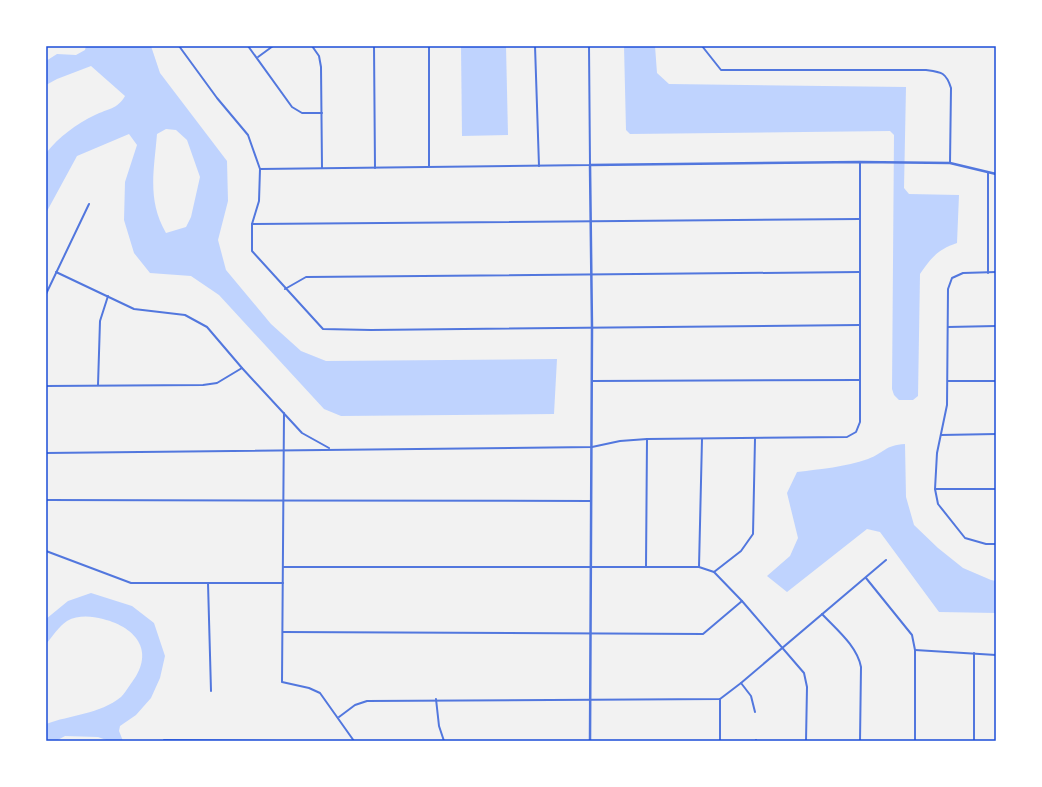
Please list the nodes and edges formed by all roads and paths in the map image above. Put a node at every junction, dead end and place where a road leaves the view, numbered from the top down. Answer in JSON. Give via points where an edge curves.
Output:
{"nodes":[{"id":1,"x":179,"y":46,"type":"edge"},
{"id":2,"x":248,"y":46,"type":"edge"},
{"id":3,"x":273,"y":46,"type":"edge"},
{"id":4,"x":312,"y":46,"type":"edge"},
{"id":5,"x":374,"y":46,"type":"edge"},
{"id":6,"x":429,"y":46,"type":"edge"},
{"id":7,"x":535,"y":46,"type":"edge"},
{"id":8,"x":588,"y":46,"type":"edge"},
{"id":9,"x":702,"y":46,"type":"edge"},
{"id":10,"x":257,"y":58,"type":"junction"},
{"id":11,"x":322,"y":113,"type":"junction"},
{"id":12,"x":860,"y":162,"type":"junction"},
{"id":13,"x":950,"y":163,"type":"junction"},
{"id":14,"x":590,"y":165,"type":"junction"},
{"id":15,"x":429,"y":166,"type":"junction"},
{"id":16,"x":539,"y":166,"type":"junction"},
{"id":17,"x":322,"y":168,"type":"junction"},
{"id":18,"x":376,"y":168,"type":"junction"},
{"id":19,"x":260,"y":169,"type":"junction"},
{"id":20,"x":988,"y":171,"type":"junction"},
{"id":21,"x":996,"y":174,"type":"edge"},
{"id":22,"x":89,"y":204,"type":"dead end"},
{"id":23,"x":860,"y":219,"type":"junction"},
{"id":24,"x":590,"y":220,"type":"junction"},
{"id":25,"x":252,"y":224,"type":"junction"},
{"id":26,"x":56,"y":272,"type":"junction"},
{"id":27,"x":860,"y":272,"type":"junction"},
{"id":28,"x":996,"y":272,"type":"edge"},
{"id":29,"x":590,"y":273,"type":"junction"},
{"id":30,"x":988,"y":273,"type":"junction"},
{"id":31,"x":285,"y":289,"type":"junction"},
{"id":32,"x":46,"y":294,"type":"edge"},
{"id":33,"x":108,"y":296,"type":"junction"},
{"id":34,"x":860,"y":326,"type":"junction"},
{"id":35,"x":996,"y":326,"type":"edge"},
{"id":36,"x":948,"y":327,"type":"junction"},
{"id":37,"x":592,"y":328,"type":"junction"},
{"id":38,"x":242,"y":368,"type":"junction"},
{"id":39,"x":859,"y":380,"type":"junction"},
{"id":40,"x":996,"y":380,"type":"edge"},
{"id":41,"x":592,"y":381,"type":"junction"},
{"id":42,"x":948,"y":381,"type":"junction"},
{"id":43,"x":98,"y":385,"type":"junction"},
{"id":44,"x":46,"y":386,"type":"edge"},
{"id":45,"x":284,"y":413,"type":"junction"},
{"id":46,"x":996,"y":434,"type":"edge"},
{"id":47,"x":940,"y":435,"type":"junction"},
{"id":48,"x":647,"y":439,"type":"junction"},
{"id":49,"x":702,"y":439,"type":"junction"},
{"id":50,"x":755,"y":439,"type":"junction"},
{"id":51,"x":592,"y":447,"type":"junction"},
{"id":52,"x":330,"y":448,"type":"junction"},
{"id":53,"x":283,"y":449,"type":"junction"},
{"id":54,"x":46,"y":453,"type":"edge"},
{"id":55,"x":935,"y":489,"type":"junction"},
{"id":56,"x":996,"y":489,"type":"edge"},
{"id":57,"x":46,"y":500,"type":"edge"},
{"id":58,"x":284,"y":500,"type":"junction"},
{"id":59,"x":591,"y":501,"type":"junction"},
{"id":60,"x":996,"y":544,"type":"edge"},
{"id":61,"x":46,"y":551,"type":"edge"},
{"id":62,"x":886,"y":560,"type":"dead end"},
{"id":63,"x":646,"y":566,"type":"junction"},
{"id":64,"x":283,"y":567,"type":"junction"},
{"id":65,"x":590,"y":567,"type":"junction"},
{"id":66,"x":699,"y":567,"type":"junction"},
{"id":67,"x":714,"y":572,"type":"junction"},
{"id":68,"x":866,"y":578,"type":"junction"},
{"id":69,"x":208,"y":583,"type":"junction"},
{"id":70,"x":283,"y":583,"type":"junction"},
{"id":71,"x":742,"y":601,"type":"junction"},
{"id":72,"x":822,"y":614,"type":"junction"},
{"id":73,"x":283,"y":632,"type":"junction"},
{"id":74,"x":590,"y":634,"type":"junction"},
{"id":75,"x":783,"y":647,"type":"junction"},
{"id":76,"x":915,"y":650,"type":"junction"},
{"id":77,"x":974,"y":653,"type":"junction"},
{"id":78,"x":996,"y":655,"type":"edge"},
{"id":79,"x":741,"y":683,"type":"junction"},
{"id":80,"x":211,"y":691,"type":"dead end"},
{"id":81,"x":436,"y":699,"type":"junction"},
{"id":82,"x":590,"y":699,"type":"junction"},
{"id":83,"x":720,"y":699,"type":"junction"},
{"id":84,"x":755,"y":712,"type":"dead end"},
{"id":85,"x":339,"y":717,"type":"junction"},
{"id":86,"x":164,"y":740,"type":"dead end"},
{"id":87,"x":228,"y":741,"type":"edge"},
{"id":88,"x":279,"y":741,"type":"edge"},
{"id":89,"x":354,"y":741,"type":"edge"},
{"id":90,"x":444,"y":741,"type":"edge"},
{"id":91,"x":590,"y":741,"type":"edge"},
{"id":92,"x":720,"y":741,"type":"edge"},
{"id":93,"x":806,"y":741,"type":"edge"},
{"id":94,"x":860,"y":741,"type":"edge"},
{"id":95,"x":915,"y":741,"type":"edge"},
{"id":96,"x":974,"y":741,"type":"edge"}],
"edges":[{"from":1,"to":19,"type":"street","via":[[248,135]]},
{"from":2,"to":10,"type":"street"},
{"from":3,"to":10,"type":"street"},
{"from":4,"to":11,"type":"street","via":[[320,61]]},
{"from":5,"to":18,"type":"street"},
{"from":6,"to":15,"type":"street"},
{"from":7,"to":16,"type":"street"},
{"from":8,"to":14,"type":"street"},
{"from":9,"to":13,"type":"street","via":[[721,70],[939,72],[948,78],[951,88]]},
{"from":10,"to":11,"type":"street","via":[[292,107],[302,113]]},
{"from":11,"to":17,"type":"street"},
{"from":12,"to":13,"type":"street"},
{"from":12,"to":14,"type":"street"},
{"from":12,"to":23,"type":"street"},
{"from":13,"to":20,"type":"street"},
{"from":14,"to":16,"type":"street"},
{"from":14,"to":24,"type":"street"},
{"from":15,"to":16,"type":"street"},
{"from":15,"to":18,"type":"street"},
{"from":17,"to":18,"type":"street"},
{"from":17,"to":19,"type":"street"},
{"from":19,"to":25,"type":"street","via":[[259,201]]},
{"from":20,"to":21,"type":"street"},
{"from":20,"to":30,"type":"street"},
{"from":22,"to":26,"type":"street"},
{"from":23,"to":24,"type":"street"},
{"from":23,"to":27,"type":"street"},
{"from":24,"to":25,"type":"street"},
{"from":24,"to":29,"type":"street"},
{"from":25,"to":31,"type":"street","via":[[252,251]]},
{"from":26,"to":32,"type":"street"},
{"from":26,"to":33,"type":"street"},
{"from":27,"to":29,"type":"street"},
{"from":27,"to":34,"type":"street"},
{"from":28,"to":30,"type":"street"},
{"from":29,"to":31,"type":"street","via":[[306,277]]},
{"from":29,"to":37,"type":"street"},
{"from":30,"to":36,"type":"street","via":[[963,273],[952,278],[948,290]]},
{"from":31,"to":37,"type":"street","via":[[323,329]]},
{"from":33,"to":38,"type":"street","via":[[134,309],[185,315],[207,327]]},
{"from":33,"to":43,"type":"street","via":[[100,321]]},
{"from":34,"to":37,"type":"street"},
{"from":34,"to":39,"type":"street"},
{"from":35,"to":36,"type":"street"},
{"from":36,"to":42,"type":"street"},
{"from":37,"to":41,"type":"street"},
{"from":38,"to":43,"type":"street","via":[[217,383],[203,385]]},
{"from":38,"to":45,"type":"street"},
{"from":39,"to":41,"type":"street"},
{"from":39,"to":50,"type":"street","via":[[860,422],[856,432],[847,437]]},
{"from":40,"to":42,"type":"street"},
{"from":41,"to":51,"type":"street"},
{"from":42,"to":47,"type":"street","via":[[947,405]]},
{"from":43,"to":44,"type":"street"},
{"from":45,"to":52,"type":"street","via":[[302,432]]},
{"from":45,"to":53,"type":"street"},
{"from":46,"to":47,"type":"street"},
{"from":47,"to":55,"type":"street","via":[[936,453]]},
{"from":48,"to":49,"type":"street"},
{"from":48,"to":51,"type":"street","via":[[620,440]]},
{"from":48,"to":63,"type":"street"},
{"from":49,"to":50,"type":"street"},
{"from":49,"to":66,"type":"street"},
{"from":50,"to":67,"type":"street","via":[[753,534],[741,551]]},
{"from":51,"to":52,"type":"street"},
{"from":51,"to":59,"type":"street"},
{"from":52,"to":53,"type":"street"},
{"from":53,"to":54,"type":"street"},
{"from":53,"to":58,"type":"street"},
{"from":55,"to":56,"type":"street"},
{"from":55,"to":60,"type":"street","via":[[938,504],[965,538]]},
{"from":57,"to":58,"type":"street"},
{"from":58,"to":59,"type":"street"},
{"from":58,"to":64,"type":"street"},
{"from":59,"to":65,"type":"street"},
{"from":61,"to":69,"type":"street","via":[[131,583]]},
{"from":62,"to":68,"type":"street"},
{"from":63,"to":65,"type":"street"},
{"from":63,"to":66,"type":"street"},
{"from":64,"to":65,"type":"street"},
{"from":64,"to":70,"type":"street"},
{"from":65,"to":74,"type":"street"},
{"from":66,"to":67,"type":"street"},
{"from":67,"to":71,"type":"street"},
{"from":68,"to":72,"type":"street"},
{"from":68,"to":76,"type":"street","via":[[912,635]]},
{"from":69,"to":70,"type":"street"},
{"from":69,"to":80,"type":"street"},
{"from":70,"to":73,"type":"street"},
{"from":71,"to":74,"type":"street","via":[[703,634]]},
{"from":71,"to":75,"type":"street"},
{"from":72,"to":75,"type":"street"},
{"from":72,"to":94,"type":"street","via":[[856,652],[860,660]]},
{"from":73,"to":74,"type":"street"},
{"from":73,"to":85,"type":"street","via":[[282,682],[320,693]]},
{"from":74,"to":82,"type":"street"},
{"from":75,"to":79,"type":"street"},
{"from":75,"to":93,"type":"street","via":[[804,672],[807,687]]},
{"from":76,"to":77,"type":"street"},
{"from":76,"to":95,"type":"street"},
{"from":77,"to":78,"type":"street"},
{"from":77,"to":96,"type":"street"},
{"from":79,"to":83,"type":"street"},
{"from":79,"to":84,"type":"street","via":[[751,696]]},
{"from":81,"to":82,"type":"street"},
{"from":81,"to":85,"type":"street","via":[[367,700]]},
{"from":81,"to":90,"type":"street","via":[[439,726]]},
{"from":82,"to":83,"type":"street"},
{"from":82,"to":91,"type":"street"},
{"from":83,"to":92,"type":"street"},
{"from":85,"to":89,"type":"street"},
{"from":86,"to":87,"type":"street"},
{"from":87,"to":88,"type":"street"}]}
